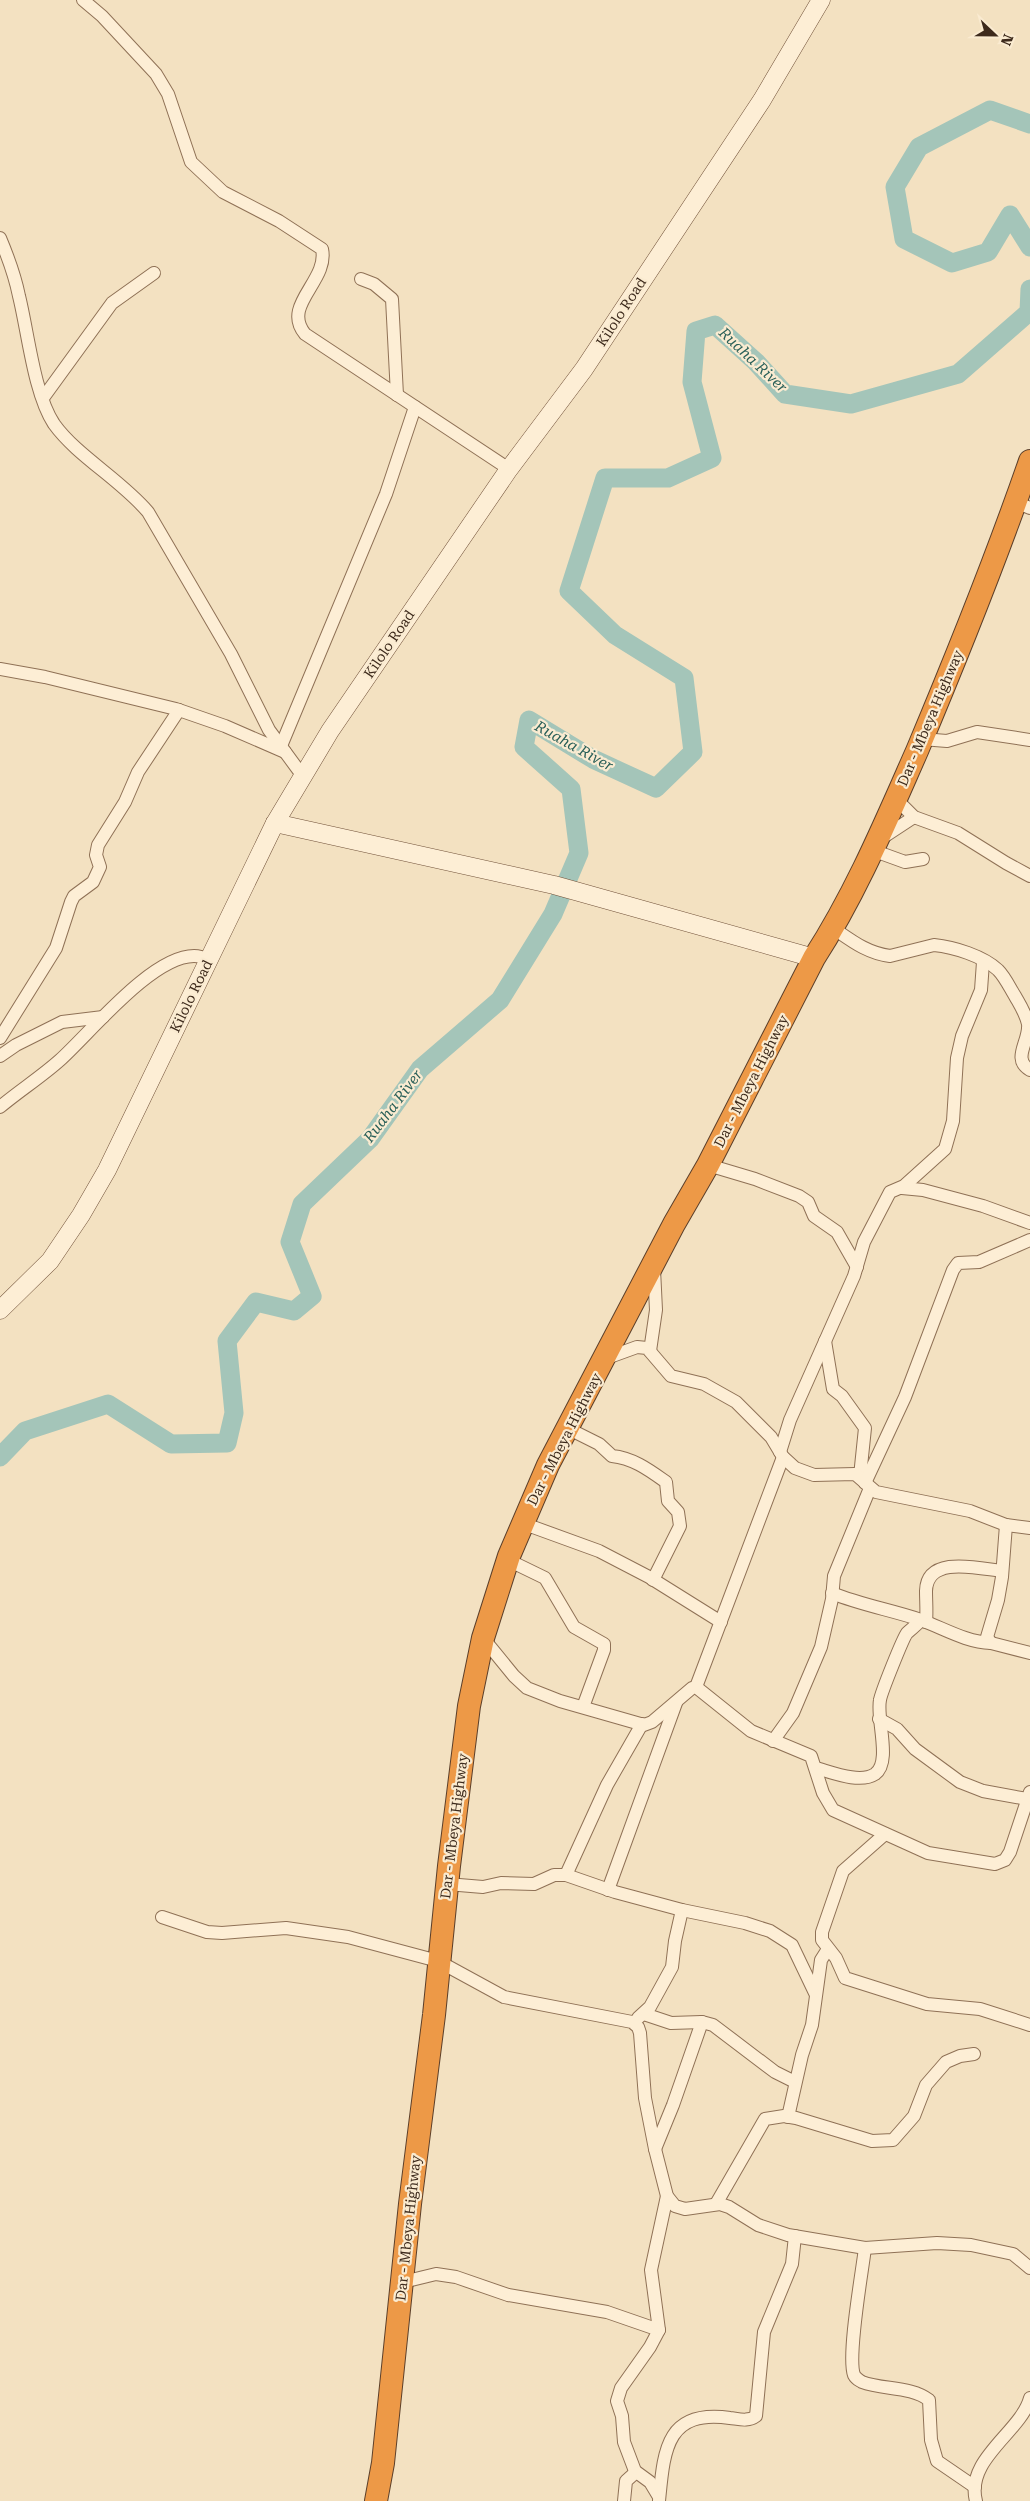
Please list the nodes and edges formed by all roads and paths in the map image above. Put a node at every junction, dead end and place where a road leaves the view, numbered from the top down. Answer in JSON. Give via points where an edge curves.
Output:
{"nodes":[{"id":1,"x":83,"y":0,"type":"edge"},
{"id":2,"x":820,"y":0,"type":"edge"},
{"id":3,"x":0,"y":238,"type":"edge"},
{"id":4,"x":154,"y":273,"type":"dead end"},
{"id":5,"x":361,"y":280,"type":"dead end"},
{"id":6,"x":397,"y":394,"type":"junction"},
{"id":7,"x":43,"y":398,"type":"junction"},
{"id":8,"x":414,"y":407,"type":"junction"},
{"id":9,"x":1030,"y":461,"type":"edge"},
{"id":10,"x":509,"y":469,"type":"junction"},
{"id":11,"x":1023,"y":505,"type":"edge"},
{"id":12,"x":0,"y":669,"type":"edge"},
{"id":13,"x":179,"y":710,"type":"junction"},
{"id":14,"x":922,"y":739,"type":"junction"},
{"id":15,"x":1030,"y":740,"type":"edge"},
{"id":16,"x":283,"y":749,"type":"junction"},
{"id":17,"x":302,"y":775,"type":"junction"},
{"id":18,"x":896,"y":799,"type":"junction"},
{"id":19,"x":914,"y":817,"type":"junction"},
{"id":20,"x":275,"y":823,"type":"junction"},
{"id":21,"x":874,"y":845,"type":"junction"},
{"id":22,"x":923,"y":859,"type":"dead end"},
{"id":23,"x":1030,"y":876,"type":"edge"},
{"id":24,"x":833,"y":928,"type":"junction"},
{"id":25,"x":814,"y":958,"type":"junction"},
{"id":26,"x":209,"y":960,"type":"junction"},
{"id":27,"x":983,"y":962,"type":"junction"},
{"id":28,"x":102,"y":1017,"type":"junction"},
{"id":29,"x":0,"y":1038,"type":"edge"},
{"id":30,"x":0,"y":1056,"type":"edge"},
{"id":31,"x":1030,"y":1070,"type":"edge"},
{"id":32,"x":0,"y":1107,"type":"edge"},
{"id":33,"x":708,"y":1165,"type":"junction"},
{"id":34,"x":902,"y":1188,"type":"junction"},
{"id":35,"x":1030,"y":1223,"type":"edge"},
{"id":36,"x":1030,"y":1240,"type":"edge"},
{"id":37,"x":653,"y":1264,"type":"junction"},
{"id":38,"x":857,"y":1267,"type":"junction"},
{"id":39,"x":0,"y":1310,"type":"edge"},
{"id":40,"x":825,"y":1341,"type":"junction"},
{"id":41,"x":650,"y":1351,"type":"junction"},
{"id":42,"x":604,"y":1359,"type":"junction"},
{"id":43,"x":567,"y":1428,"type":"junction"},
{"id":44,"x":782,"y":1455,"type":"junction"},
{"id":45,"x":865,"y":1483,"type":"junction"},
{"id":46,"x":522,"y":1523,"type":"junction"},
{"id":47,"x":1006,"y":1526,"type":"junction"},
{"id":48,"x":1030,"y":1528,"type":"edge"},
{"id":49,"x":508,"y":1560,"type":"junction"},
{"id":50,"x":1002,"y":1572,"type":"junction"},
{"id":51,"x":653,"y":1580,"type":"junction"},
{"id":52,"x":832,"y":1593,"type":"junction"},
{"id":53,"x":924,"y":1621,"type":"junction"},
{"id":54,"x":721,"y":1622,"type":"junction"},
{"id":55,"x":483,"y":1638,"type":"junction"},
{"id":56,"x":991,"y":1642,"type":"junction"},
{"id":57,"x":1030,"y":1653,"type":"edge"},
{"id":58,"x":696,"y":1687,"type":"junction"},
{"id":59,"x":676,"y":1701,"type":"junction"},
{"id":60,"x":583,"y":1707,"type":"junction"},
{"id":61,"x":880,"y":1719,"type":"junction"},
{"id":62,"x":642,"y":1724,"type":"junction"},
{"id":63,"x":773,"y":1741,"type":"junction"},
{"id":64,"x":816,"y":1768,"type":"junction"},
{"id":65,"x":1029,"y":1795,"type":"edge"},
{"id":66,"x":885,"y":1834,"type":"junction"},
{"id":67,"x":566,"y":1875,"type":"junction"},
{"id":68,"x":447,"y":1884,"type":"junction"},
{"id":69,"x":608,"y":1890,"type":"junction"},
{"id":70,"x":682,"y":1910,"type":"junction"},
{"id":71,"x":162,"y":1918,"type":"dead end"},
{"id":72,"x":828,"y":1949,"type":"junction"},
{"id":73,"x":438,"y":1961,"type":"junction"},
{"id":74,"x":815,"y":1993,"type":"junction"},
{"id":75,"x":644,"y":2014,"type":"junction"},
{"id":76,"x":632,"y":2022,"type":"junction"},
{"id":77,"x":702,"y":2022,"type":"junction"},
{"id":78,"x":1030,"y":2025,"type":"edge"},
{"id":79,"x":974,"y":2054,"type":"dead end"},
{"id":80,"x":795,"y":2082,"type":"junction"},
{"id":81,"x":788,"y":2117,"type":"junction"},
{"id":82,"x":655,"y":2149,"type":"junction"},
{"id":83,"x":667,"y":2196,"type":"junction"},
{"id":84,"x":716,"y":2204,"type":"junction"},
{"id":85,"x":794,"y":2236,"type":"junction"},
{"id":86,"x":864,"y":2248,"type":"junction"},
{"id":87,"x":1013,"y":2254,"type":"junction"},
{"id":88,"x":1030,"y":2257,"type":"edge"},
{"id":89,"x":1030,"y":2268,"type":"edge"},
{"id":90,"x":403,"y":2282,"type":"junction"},
{"id":91,"x":659,"y":2330,"type":"junction"},
{"id":92,"x":1030,"y":2398,"type":"edge"},
{"id":93,"x":636,"y":2472,"type":"junction"},
{"id":94,"x":975,"y":2487,"type":"junction"},
{"id":95,"x":659,"y":2499,"type":"edge"},
{"id":96,"x":376,"y":2501,"type":"edge"},
{"id":97,"x":624,"y":2501,"type":"edge"},
{"id":98,"x":976,"y":2501,"type":"edge"}],
"edges":[{"from":1,"to":6,"type":"street","via":[[156,74],[168,94],[191,162],[223,192],[279,221],[322,249],[316,277],[297,312],[298,326],[304,334]]},
{"from":2,"to":10,"type":"main road","name":"Kilolo Road","via":[[762,100],[590,361]]},
{"from":3,"to":7,"type":"street","via":[[19,294]]},
{"from":4,"to":7,"type":"street","via":[[112,302]]},
{"from":5,"to":6,"type":"street","via":[[374,284],[392,299]]},
{"from":6,"to":8,"type":"street"},
{"from":7,"to":16,"type":"street","via":[[54,424],[132,493],[148,512]]},
{"from":8,"to":10,"type":"street"},
{"from":8,"to":16,"type":"street","via":[[386,494]]},
{"from":9,"to":11,"type":"highway","name":"Dar - Mbeya Highway"},
{"from":10,"to":17,"type":"main road","name":"Kilolo Road"},
{"from":11,"to":14,"type":"highway","name":"Dar - Mbeya Highway"},
{"from":12,"to":13,"type":"street"},
{"from":13,"to":16,"type":"street"},
{"from":13,"to":29,"type":"street","via":[[138,772],[125,802],[98,845],[96,855],[100,867],[97,877],[71,902],[56,948]]},
{"from":14,"to":15,"type":"street","via":[[947,741],[977,732]]},
{"from":14,"to":18,"type":"highway","name":"Dar - Mbeya Highway"},
{"from":16,"to":17,"type":"street"},
{"from":17,"to":20,"type":"main road","name":"Kilolo Road"},
{"from":18,"to":19,"type":"street"},
{"from":18,"to":21,"type":"highway","name":"Dar - Mbeya Highway"},
{"from":19,"to":21,"type":"street"},
{"from":19,"to":23,"type":"street","via":[[958,833]]},
{"from":20,"to":25,"type":"main road","via":[[554,886]]},
{"from":20,"to":26,"type":"main road","name":"Kilolo Road"},
{"from":21,"to":22,"type":"street","via":[[905,862]]},
{"from":21,"to":24,"type":"highway","name":"Dar - Mbeya Highway"},
{"from":24,"to":25,"type":"highway","name":"Dar - Mbeya Highway"},
{"from":24,"to":27,"type":"street","via":[[861,947],[883,955],[934,946]]},
{"from":25,"to":33,"type":"highway","name":"Dar - Mbeya Highway"},
{"from":26,"to":28,"type":"street","via":[[195,956],[170,964],[141,982]]},
{"from":26,"to":39,"type":"main road","name":"Kilolo Road","via":[[107,1170],[81,1215],[50,1261]]},
{"from":27,"to":31,"type":"street","via":[[1002,975],[1024,1012],[1028,1032],[1021,1058]]},
{"from":27,"to":34,"type":"street","via":[[981,990],[962,1036],[957,1058],[953,1121],[945,1149]]},
{"from":28,"to":30,"type":"street","via":[[62,1022]]},
{"from":28,"to":32,"type":"street","via":[[59,1060]]},
{"from":33,"to":37,"type":"highway","name":"Dar - Mbeya Highway"},
{"from":33,"to":38,"type":"street","via":[[756,1179],[808,1202],[814,1216],[837,1232]]},
{"from":34,"to":35,"type":"street","via":[[976,1204]]},
{"from":34,"to":38,"type":"street","via":[[890,1192],[864,1242]]},
{"from":36,"to":45,"type":"street","via":[[982,1261],[958,1263],[953,1270],[905,1398]]},
{"from":37,"to":41,"type":"street","via":[[656,1310]]},
{"from":37,"to":42,"type":"highway","name":"Dar - Mbeya Highway"},
{"from":38,"to":40,"type":"street"},
{"from":40,"to":44,"type":"street","via":[[790,1420]]},
{"from":40,"to":45,"type":"street","via":[[832,1389],[842,1396],[865,1428]]},
{"from":41,"to":42,"type":"street","via":[[637,1347]]},
{"from":41,"to":44,"type":"street","via":[[671,1376],[704,1384],[736,1402],[771,1437]]},
{"from":42,"to":43,"type":"highway","name":"Dar - Mbeya Highway"},
{"from":43,"to":46,"type":"highway","name":"Dar - Mbeya Highway"},
{"from":43,"to":51,"type":"street","via":[[599,1444],[612,1456],[624,1457],[643,1466],[666,1482],[668,1501],[678,1512],[680,1526]]},
{"from":44,"to":45,"type":"street","via":[[798,1470],[814,1475],[852,1474]]},
{"from":44,"to":54,"type":"street"},
{"from":45,"to":47,"type":"street","via":[[880,1493],[970,1511]]},
{"from":45,"to":52,"type":"street"},
{"from":46,"to":49,"type":"highway","name":"Dar - Mbeya Highway"},
{"from":46,"to":51,"type":"street","via":[[599,1551]]},
{"from":47,"to":48,"type":"street"},
{"from":47,"to":50,"type":"street"},
{"from":49,"to":55,"type":"highway","name":"Dar - Mbeya Highway"},
{"from":49,"to":60,"type":"street","via":[[545,1578],[574,1627],[604,1644]]},
{"from":50,"to":53,"type":"street","via":[[954,1566],[939,1569],[926,1589]]},
{"from":50,"to":56,"type":"street","via":[[998,1600],[987,1634]]},
{"from":51,"to":54,"type":"street"},
{"from":52,"to":53,"type":"street"},
{"from":52,"to":63,"type":"street","via":[[821,1646],[793,1713]]},
{"from":53,"to":56,"type":"street","via":[[970,1640]]},
{"from":53,"to":61,"type":"street","via":[[904,1639],[884,1684],[879,1702]]},
{"from":54,"to":58,"type":"street"},
{"from":55,"to":60,"type":"street","via":[[522,1685]]},
{"from":55,"to":68,"type":"highway","name":"Dar - Mbeya Highway","via":[[469,1706]]},
{"from":56,"to":57,"type":"street"},
{"from":58,"to":59,"type":"street"},
{"from":58,"to":63,"type":"street","via":[[746,1727]]},
{"from":59,"to":62,"type":"street","via":[[652,1722]]},
{"from":59,"to":69,"type":"street"},
{"from":60,"to":62,"type":"street"},
{"from":61,"to":64,"type":"street","via":[[884,1756],[875,1774],[850,1776]]},
{"from":61,"to":65,"type":"street","via":[[897,1729],[915,1749],[960,1782],[983,1791]]},
{"from":62,"to":67,"type":"street","via":[[607,1785]]},
{"from":63,"to":64,"type":"street","via":[[811,1756]]},
{"from":64,"to":66,"type":"street","via":[[823,1793],[832,1808]]},
{"from":65,"to":66,"type":"street","via":[[1010,1852],[1005,1860],[995,1864],[928,1853]]},
{"from":66,"to":72,"type":"street","via":[[841,1874],[822,1932],[822,1940]]},
{"from":67,"to":68,"type":"street","via":[[554,1875],[534,1884],[501,1883],[482,1887]]},
{"from":67,"to":69,"type":"street"},
{"from":68,"to":73,"type":"highway","name":"Dar - Mbeya Highway"},
{"from":69,"to":70,"type":"street"},
{"from":70,"to":74,"type":"street","via":[[745,1923],[780,1936],[798,1954]]},
{"from":70,"to":75,"type":"street","via":[[674,1941],[672,1967]]},
{"from":71,"to":73,"type":"street","via":[[208,1932],[311,1930]]},
{"from":72,"to":74,"type":"street","via":[[821,1960]]},
{"from":72,"to":78,"type":"street","via":[[848,1981],[927,2004],[980,2009]]},
{"from":73,"to":76,"type":"street","via":[[497,1995]]},
{"from":73,"to":90,"type":"highway","name":"Dar - Mbeya Highway"},
{"from":74,"to":80,"type":"street","via":[[812,2025]]},
{"from":75,"to":76,"type":"street"},
{"from":75,"to":77,"type":"street","via":[[671,2023]]},
{"from":76,"to":82,"type":"street","via":[[640,2034],[645,2098]]},
{"from":77,"to":80,"type":"street","via":[[714,2025],[775,2072]]},
{"from":77,"to":82,"type":"street"},
{"from":79,"to":81,"type":"street","via":[[946,2062],[926,2085],[914,2116],[893,2140],[872,2141]]},
{"from":80,"to":81,"type":"street"},
{"from":81,"to":84,"type":"street","via":[[769,2118],[763,2122]]},
{"from":82,"to":83,"type":"street"},
{"from":83,"to":84,"type":"street","via":[[679,2208]]},
{"from":83,"to":91,"type":"street","via":[[651,2270]]},
{"from":84,"to":85,"type":"street","via":[[729,2207],[758,2226]]},
{"from":85,"to":86,"type":"street"},
{"from":85,"to":95,"type":"street","via":[[792,2264],[764,2332],[756,2416],[746,2420],[719,2416],[686,2420],[667,2446]]},
{"from":86,"to":87,"type":"street","via":[[950,2243]]},
{"from":86,"to":94,"type":"street","via":[[853,2352],[856,2379],[929,2400],[937,2461]]},
{"from":87,"to":88,"type":"street"},
{"from":87,"to":89,"type":"street"},
{"from":90,"to":91,"type":"street","via":[[436,2274],[456,2276],[508,2295],[607,2312]]},
{"from":90,"to":96,"type":"highway","name":"Dar - Mbeya Highway"},
{"from":91,"to":93,"type":"street","via":[[621,2388],[617,2401],[624,2442]]},
{"from":92,"to":94,"type":"street","via":[[1024,2413],[995,2444]]},
{"from":93,"to":95,"type":"street","via":[[650,2482]]},
{"from":93,"to":97,"type":"street","via":[[626,2481]]},
{"from":94,"to":98,"type":"street"}]}
